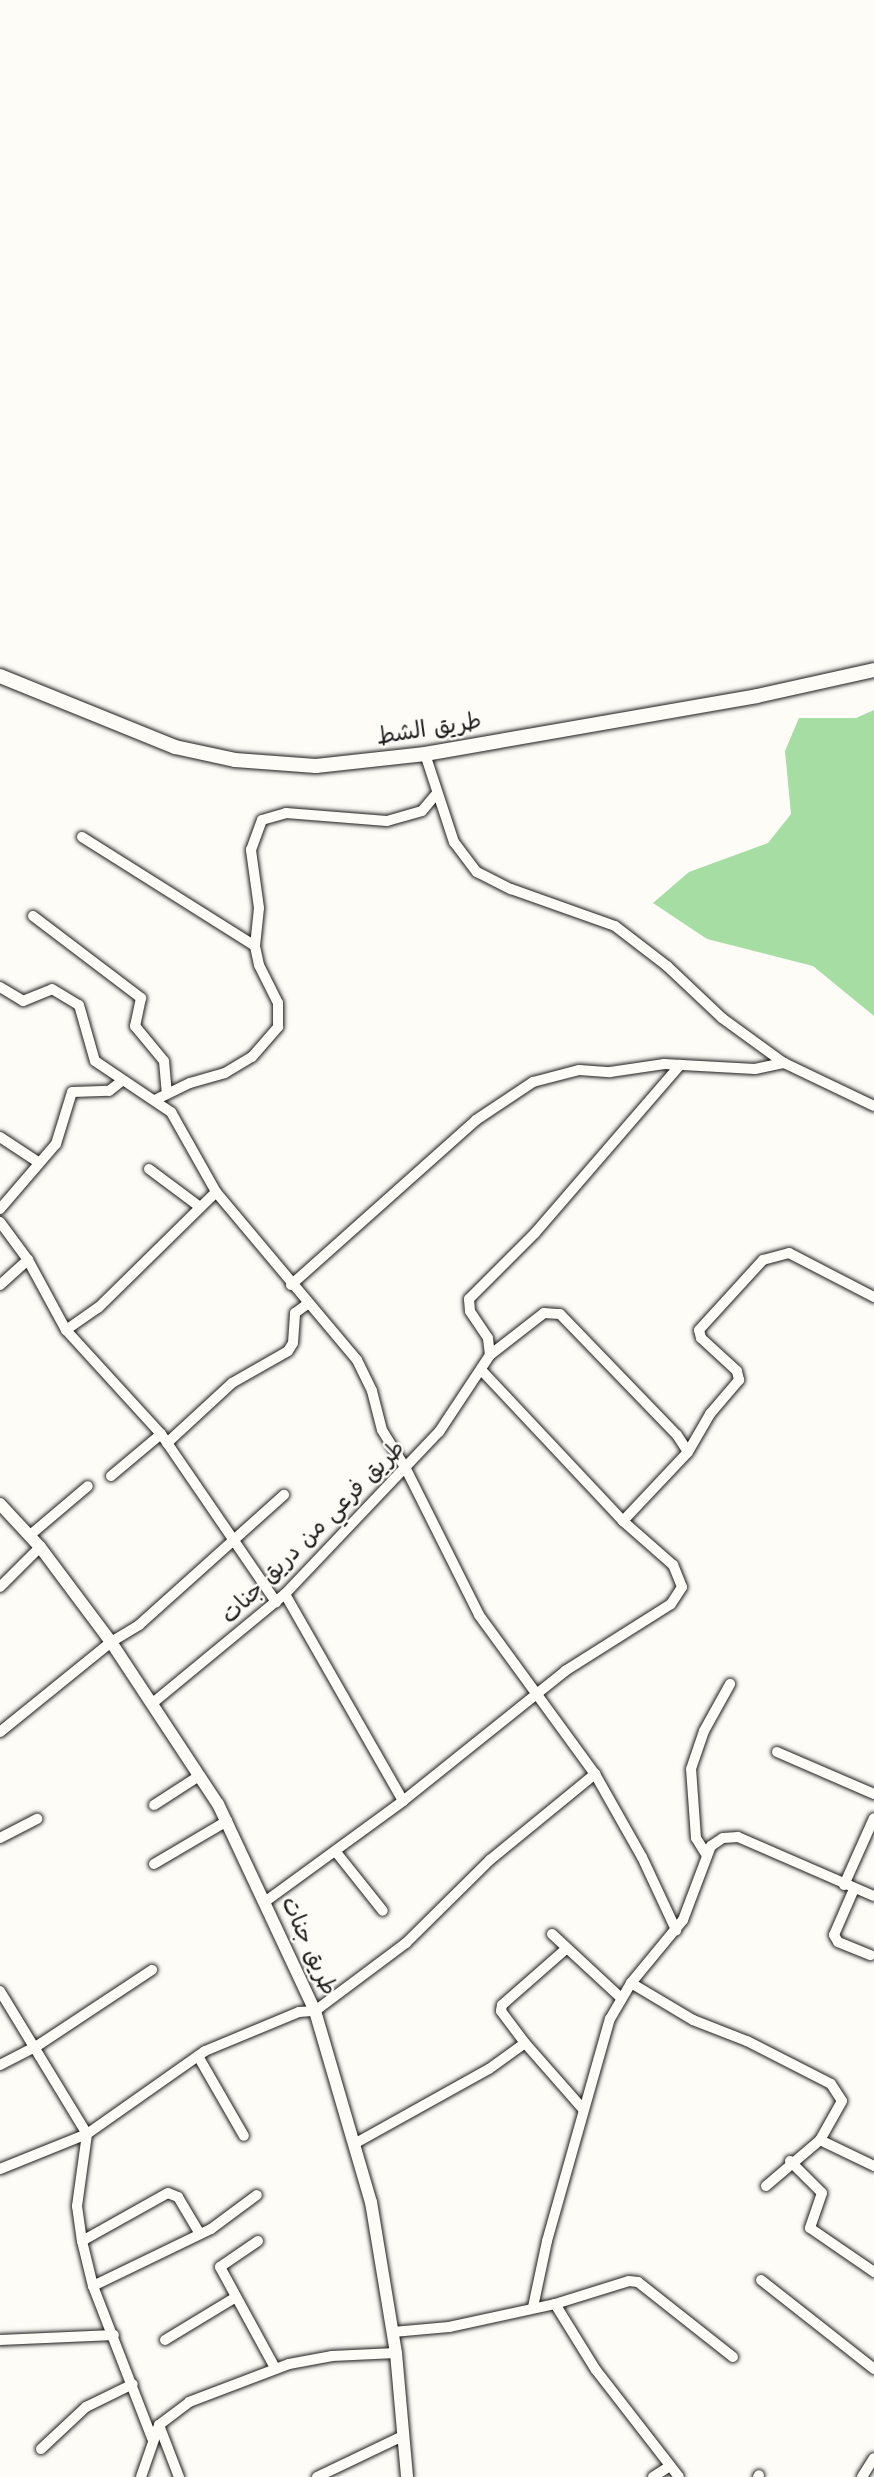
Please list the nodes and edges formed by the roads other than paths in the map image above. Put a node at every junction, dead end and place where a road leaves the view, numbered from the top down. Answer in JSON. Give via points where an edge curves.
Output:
{"nodes":[{"id":1,"x":874,"y":670,"type":"edge"},
{"id":2,"x":0,"y":676,"type":"edge"},
{"id":3,"x":425,"y":754,"type":"junction"},
{"id":4,"x":437,"y":793,"type":"junction"},
{"id":5,"x":82,"y":837,"type":"dead end"},
{"id":6,"x":33,"y":916,"type":"dead end"},
{"id":7,"x":255,"y":946,"type":"junction"},
{"id":8,"x":0,"y":986,"type":"edge"},
{"id":9,"x":784,"y":1063,"type":"junction"},
{"id":10,"x":680,"y":1065,"type":"junction"},
{"id":11,"x":122,"y":1081,"type":"junction"},
{"id":12,"x":162,"y":1097,"type":"junction"},
{"id":13,"x":874,"y":1106,"type":"edge"},
{"id":14,"x":0,"y":1137,"type":"edge"},
{"id":15,"x":38,"y":1162,"type":"junction"},
{"id":16,"x":149,"y":1169,"type":"dead end"},
{"id":17,"x":216,"y":1192,"type":"junction"},
{"id":18,"x":200,"y":1207,"type":"junction"},
{"id":19,"x":0,"y":1209,"type":"edge"},
{"id":20,"x":0,"y":1222,"type":"edge"},
{"id":21,"x":28,"y":1260,"type":"junction"},
{"id":22,"x":0,"y":1285,"type":"edge"},
{"id":23,"x":291,"y":1285,"type":"junction"},
{"id":24,"x":874,"y":1297,"type":"edge"},
{"id":25,"x":309,"y":1303,"type":"junction"},
{"id":26,"x":66,"y":1330,"type":"junction"},
{"id":27,"x":490,"y":1355,"type":"junction"},
{"id":28,"x":482,"y":1371,"type":"junction"},
{"id":29,"x":164,"y":1438,"type":"junction"},
{"id":30,"x":688,"y":1452,"type":"junction"},
{"id":31,"x":406,"y":1469,"type":"junction"},
{"id":32,"x":111,"y":1476,"type":"dead end"},
{"id":33,"x":88,"y":1486,"type":"dead end"},
{"id":34,"x":284,"y":1495,"type":"dead end"},
{"id":35,"x":0,"y":1504,"type":"edge"},
{"id":36,"x":623,"y":1521,"type":"junction"},
{"id":37,"x":29,"y":1536,"type":"junction"},
{"id":38,"x":233,"y":1544,"type":"junction"},
{"id":39,"x":40,"y":1547,"type":"junction"},
{"id":40,"x":0,"y":1587,"type":"edge"},
{"id":41,"x":280,"y":1598,"type":"junction"},
{"id":42,"x":111,"y":1642,"type":"junction"},
{"id":43,"x":730,"y":1684,"type":"dead end"},
{"id":44,"x":536,"y":1693,"type":"junction"},
{"id":45,"x":154,"y":1702,"type":"junction"},
{"id":46,"x":0,"y":1732,"type":"edge"},
{"id":47,"x":777,"y":1752,"type":"dead end"},
{"id":48,"x":596,"y":1774,"type":"junction"},
{"id":49,"x":199,"y":1776,"type":"junction"},
{"id":50,"x":874,"y":1794,"type":"edge"},
{"id":51,"x":402,"y":1801,"type":"junction"},
{"id":52,"x":154,"y":1805,"type":"dead end"},
{"id":53,"x":874,"y":1818,"type":"edge"},
{"id":54,"x":37,"y":1819,"type":"dead end"},
{"id":55,"x":227,"y":1821,"type":"junction"},
{"id":56,"x":0,"y":1838,"type":"edge"},
{"id":57,"x":336,"y":1852,"type":"junction"},
{"id":58,"x":706,"y":1854,"type":"junction"},
{"id":59,"x":154,"y":1864,"type":"dead end"},
{"id":60,"x":849,"y":1887,"type":"junction"},
{"id":61,"x":874,"y":1896,"type":"edge"},
{"id":62,"x":266,"y":1901,"type":"junction"},
{"id":63,"x":383,"y":1911,"type":"dead end"},
{"id":64,"x":676,"y":1930,"type":"junction"},
{"id":65,"x":552,"y":1934,"type":"dead end"},
{"id":66,"x":567,"y":1948,"type":"junction"},
{"id":67,"x":870,"y":1955,"type":"dead end"},
{"id":68,"x":152,"y":1970,"type":"dead end"},
{"id":69,"x":631,"y":1983,"type":"junction"},
{"id":70,"x":0,"y":1991,"type":"edge"},
{"id":71,"x":621,"y":1998,"type":"junction"},
{"id":72,"x":315,"y":2011,"type":"junction"},
{"id":73,"x":525,"y":2043,"type":"junction"},
{"id":74,"x":37,"y":2046,"type":"junction"},
{"id":75,"x":198,"y":2056,"type":"junction"},
{"id":76,"x":0,"y":2065,"type":"edge"},
{"id":77,"x":583,"y":2109,"type":"junction"},
{"id":78,"x":87,"y":2134,"type":"junction"},
{"id":79,"x":244,"y":2136,"type":"dead end"},
{"id":80,"x":820,"y":2140,"type":"junction"},
{"id":81,"x":354,"y":2144,"type":"junction"},
{"id":82,"x":790,"y":2161,"type":"junction"},
{"id":83,"x":873,"y":2164,"type":"edge"},
{"id":84,"x":0,"y":2169,"type":"edge"},
{"id":85,"x":766,"y":2186,"type":"dead end"},
{"id":86,"x":257,"y":2194,"type":"dead end"},
{"id":87,"x":200,"y":2234,"type":"junction"},
{"id":88,"x":82,"y":2241,"type":"junction"},
{"id":89,"x":258,"y":2241,"type":"dead end"},
{"id":90,"x":874,"y":2272,"type":"edge"},
{"id":91,"x":761,"y":2280,"type":"dead end"},
{"id":92,"x":93,"y":2286,"type":"junction"},
{"id":93,"x":236,"y":2297,"type":"junction"},
{"id":94,"x":555,"y":2304,"type":"junction"},
{"id":95,"x":533,"y":2307,"type":"junction"},
{"id":96,"x":393,"y":2333,"type":"junction"},
{"id":97,"x":114,"y":2335,"type":"junction"},
{"id":98,"x":0,"y":2340,"type":"edge"},
{"id":99,"x":165,"y":2340,"type":"dead end"},
{"id":100,"x":396,"y":2353,"type":"junction"},
{"id":101,"x":733,"y":2357,"type":"dead end"},
{"id":102,"x":275,"y":2368,"type":"junction"},
{"id":103,"x":874,"y":2369,"type":"edge"},
{"id":104,"x":133,"y":2384,"type":"junction"},
{"id":105,"x":159,"y":2425,"type":"junction"},
{"id":106,"x":404,"y":2437,"type":"junction"},
{"id":107,"x":152,"y":2438,"type":"junction"},
{"id":108,"x":41,"y":2449,"type":"dead end"},
{"id":109,"x":874,"y":2458,"type":"edge"},
{"id":110,"x":670,"y":2466,"type":"junction"},
{"id":111,"x":141,"y":2477,"type":"edge"},
{"id":112,"x":179,"y":2477,"type":"edge"},
{"id":113,"x":317,"y":2477,"type":"edge"},
{"id":114,"x":407,"y":2477,"type":"edge"},
{"id":115,"x":653,"y":2477,"type":"edge"},
{"id":116,"x":679,"y":2477,"type":"edge"},
{"id":117,"x":862,"y":2477,"type":"edge"}],
"edges":[{"from":1,"to":3,"type":"main road","name":"طريق الشط","via":[[757,696]]},
{"from":2,"to":3,"type":"main road","name":"طريق الشط","via":[[157,741],[216,757],[316,766]]},
{"from":3,"to":4,"type":"street"},
{"from":4,"to":7,"type":"street","via":[[422,811],[387,821],[286,813],[262,820],[251,850],[259,908]]},
{"from":4,"to":9,"type":"street","via":[[460,855],[477,872],[615,926],[667,965],[722,1018]]},
{"from":5,"to":7,"type":"street"},
{"from":6,"to":12,"type":"street","via":[[141,998],[135,1026],[164,1061]]},
{"from":7,"to":12,"type":"street","via":[[278,1003],[280,1017],[273,1038],[225,1073]]},
{"from":8,"to":11,"type":"street","via":[[23,1001],[52,989],[79,1005],[95,1060]]},
{"from":9,"to":10,"type":"street","via":[[755,1069]]},
{"from":9,"to":13,"type":"street"},
{"from":10,"to":23,"type":"street","via":[[553,1073],[503,1098]]},
{"from":10,"to":27,"type":"street","via":[[536,1234],[469,1298],[470,1311],[488,1338]]},
{"from":11,"to":12,"type":"street"},
{"from":11,"to":15,"type":"street","via":[[108,1091],[72,1092],[62,1133]]},
{"from":12,"to":17,"type":"street"},
{"from":14,"to":15,"type":"street"},
{"from":15,"to":19,"type":"street"},
{"from":16,"to":18,"type":"street"},
{"from":17,"to":18,"type":"street"},
{"from":17,"to":23,"type":"street"},
{"from":18,"to":26,"type":"street","via":[[98,1308]]},
{"from":20,"to":21,"type":"street"},
{"from":21,"to":22,"type":"street"},
{"from":21,"to":26,"type":"street"},
{"from":23,"to":25,"type":"street"},
{"from":24,"to":30,"type":"street","via":[[789,1252],[763,1260],[699,1330],[701,1338],[737,1371],[739,1380],[710,1414]]},
{"from":25,"to":29,"type":"street","via":[[295,1314],[293,1343],[288,1350],[232,1383]]},
{"from":25,"to":31,"type":"street","via":[[357,1360],[372,1391],[382,1430]]},
{"from":26,"to":29,"type":"street"},
{"from":27,"to":28,"type":"street","name":"طريق فرعي من دريق جنات"},
{"from":27,"to":30,"type":"street","via":[[544,1313],[560,1314],[665,1422]]},
{"from":28,"to":31,"type":"street","name":"طريق فرعي من دريق جنات"},
{"from":28,"to":36,"type":"street"},
{"from":29,"to":32,"type":"street"},
{"from":29,"to":38,"type":"street"},
{"from":30,"to":36,"type":"street"},
{"from":31,"to":41,"type":"street","name":"طريق فرعي من دريق جنات"},
{"from":31,"to":44,"type":"street","via":[[478,1615]]},
{"from":33,"to":37,"type":"street"},
{"from":34,"to":38,"type":"street"},
{"from":35,"to":37,"type":"street","name":"طريق جنات"},
{"from":36,"to":44,"type":"street","via":[[673,1565],[682,1587],[671,1604],[581,1659]]},
{"from":37,"to":39,"type":"street","name":"طريق جنات"},
{"from":38,"to":41,"type":"street"},
{"from":38,"to":42,"type":"street","via":[[139,1625]]},
{"from":39,"to":40,"type":"street"},
{"from":39,"to":42,"type":"street","name":"طريق جنات"},
{"from":41,"to":45,"type":"street","name":"طريق فرعي من دريق جنات"},
{"from":41,"to":51,"type":"street"},
{"from":42,"to":45,"type":"street","name":"طريق جنات"},
{"from":42,"to":46,"type":"street"},
{"from":43,"to":58,"type":"street","via":[[704,1731],[691,1769],[696,1838]]},
{"from":44,"to":48,"type":"street"},
{"from":44,"to":51,"type":"street"},
{"from":45,"to":49,"type":"street","name":"طريق جنات"},
{"from":47,"to":50,"type":"street"},
{"from":48,"to":64,"type":"street"},
{"from":48,"to":72,"type":"street","via":[[490,1860],[406,1943]]},
{"from":49,"to":52,"type":"street"},
{"from":49,"to":55,"type":"street","name":"طريق جنات"},
{"from":51,"to":57,"type":"street"},
{"from":53,"to":60,"type":"street"},
{"from":54,"to":56,"type":"street"},
{"from":55,"to":59,"type":"street"},
{"from":55,"to":62,"type":"street","name":"طريق جنات"},
{"from":57,"to":62,"type":"street"},
{"from":57,"to":63,"type":"street"},
{"from":58,"to":60,"type":"street","via":[[718,1840],[738,1837]]},
{"from":58,"to":64,"type":"street","via":[[693,1898]]},
{"from":60,"to":61,"type":"street"},
{"from":60,"to":67,"type":"street","via":[[834,1935]]},
{"from":62,"to":72,"type":"street","name":"طريق جنات"},
{"from":64,"to":69,"type":"street"},
{"from":65,"to":66,"type":"street"},
{"from":66,"to":71,"type":"street"},
{"from":66,"to":73,"type":"street","via":[[502,2005],[501,2011]]},
{"from":68,"to":74,"type":"street"},
{"from":69,"to":71,"type":"street"},
{"from":69,"to":80,"type":"street","via":[[693,2020],[747,2040],[831,2084],[842,2101]]},
{"from":70,"to":74,"type":"street"},
{"from":71,"to":77,"type":"street","via":[[597,2053]]},
{"from":72,"to":75,"type":"street","via":[[289,2016]]},
{"from":72,"to":81,"type":"street","name":"طريق جنات"},
{"from":73,"to":77,"type":"street"},
{"from":73,"to":81,"type":"street","via":[[489,2069]]},
{"from":74,"to":76,"type":"street"},
{"from":74,"to":78,"type":"street"},
{"from":75,"to":78,"type":"street"},
{"from":75,"to":79,"type":"street"},
{"from":77,"to":95,"type":"street"},
{"from":78,"to":84,"type":"street"},
{"from":78,"to":88,"type":"street","via":[[77,2206]]},
{"from":80,"to":82,"type":"street"},
{"from":80,"to":83,"type":"street"},
{"from":81,"to":96,"type":"street","name":"طريق جنات","via":[[371,2202]]},
{"from":82,"to":85,"type":"street"},
{"from":82,"to":90,"type":"street","via":[[822,2193],[810,2228]]},
{"from":86,"to":87,"type":"street"},
{"from":87,"to":88,"type":"street","via":[[178,2197],[168,2193]]},
{"from":87,"to":92,"type":"street"},
{"from":88,"to":92,"type":"street"},
{"from":89,"to":93,"type":"street","via":[[220,2264]]},
{"from":91,"to":103,"type":"street"},
{"from":92,"to":97,"type":"street"},
{"from":93,"to":99,"type":"street"},
{"from":93,"to":102,"type":"street"},
{"from":94,"to":95,"type":"street"},
{"from":94,"to":101,"type":"street","via":[[611,2284],[638,2282]]},
{"from":94,"to":110,"type":"street","via":[[596,2371]]},
{"from":95,"to":96,"type":"street","via":[[449,2327]]},
{"from":96,"to":100,"type":"street","name":"طريق جنات"},
{"from":97,"to":98,"type":"street"},
{"from":97,"to":104,"type":"street"},
{"from":100,"to":102,"type":"street","via":[[332,2356]]},
{"from":100,"to":106,"type":"street","name":"طريق جنات"},
{"from":102,"to":105,"type":"street","via":[[189,2402]]},
{"from":104,"to":107,"type":"street"},
{"from":104,"to":108,"type":"street","via":[[86,2407]]},
{"from":105,"to":107,"type":"street"},
{"from":105,"to":112,"type":"street"},
{"from":106,"to":113,"type":"street"},
{"from":106,"to":114,"type":"street","name":"طريق جنات"},
{"from":107,"to":111,"type":"street"},
{"from":109,"to":117,"type":"street"},
{"from":110,"to":115,"type":"street"},
{"from":110,"to":116,"type":"street"}]}
